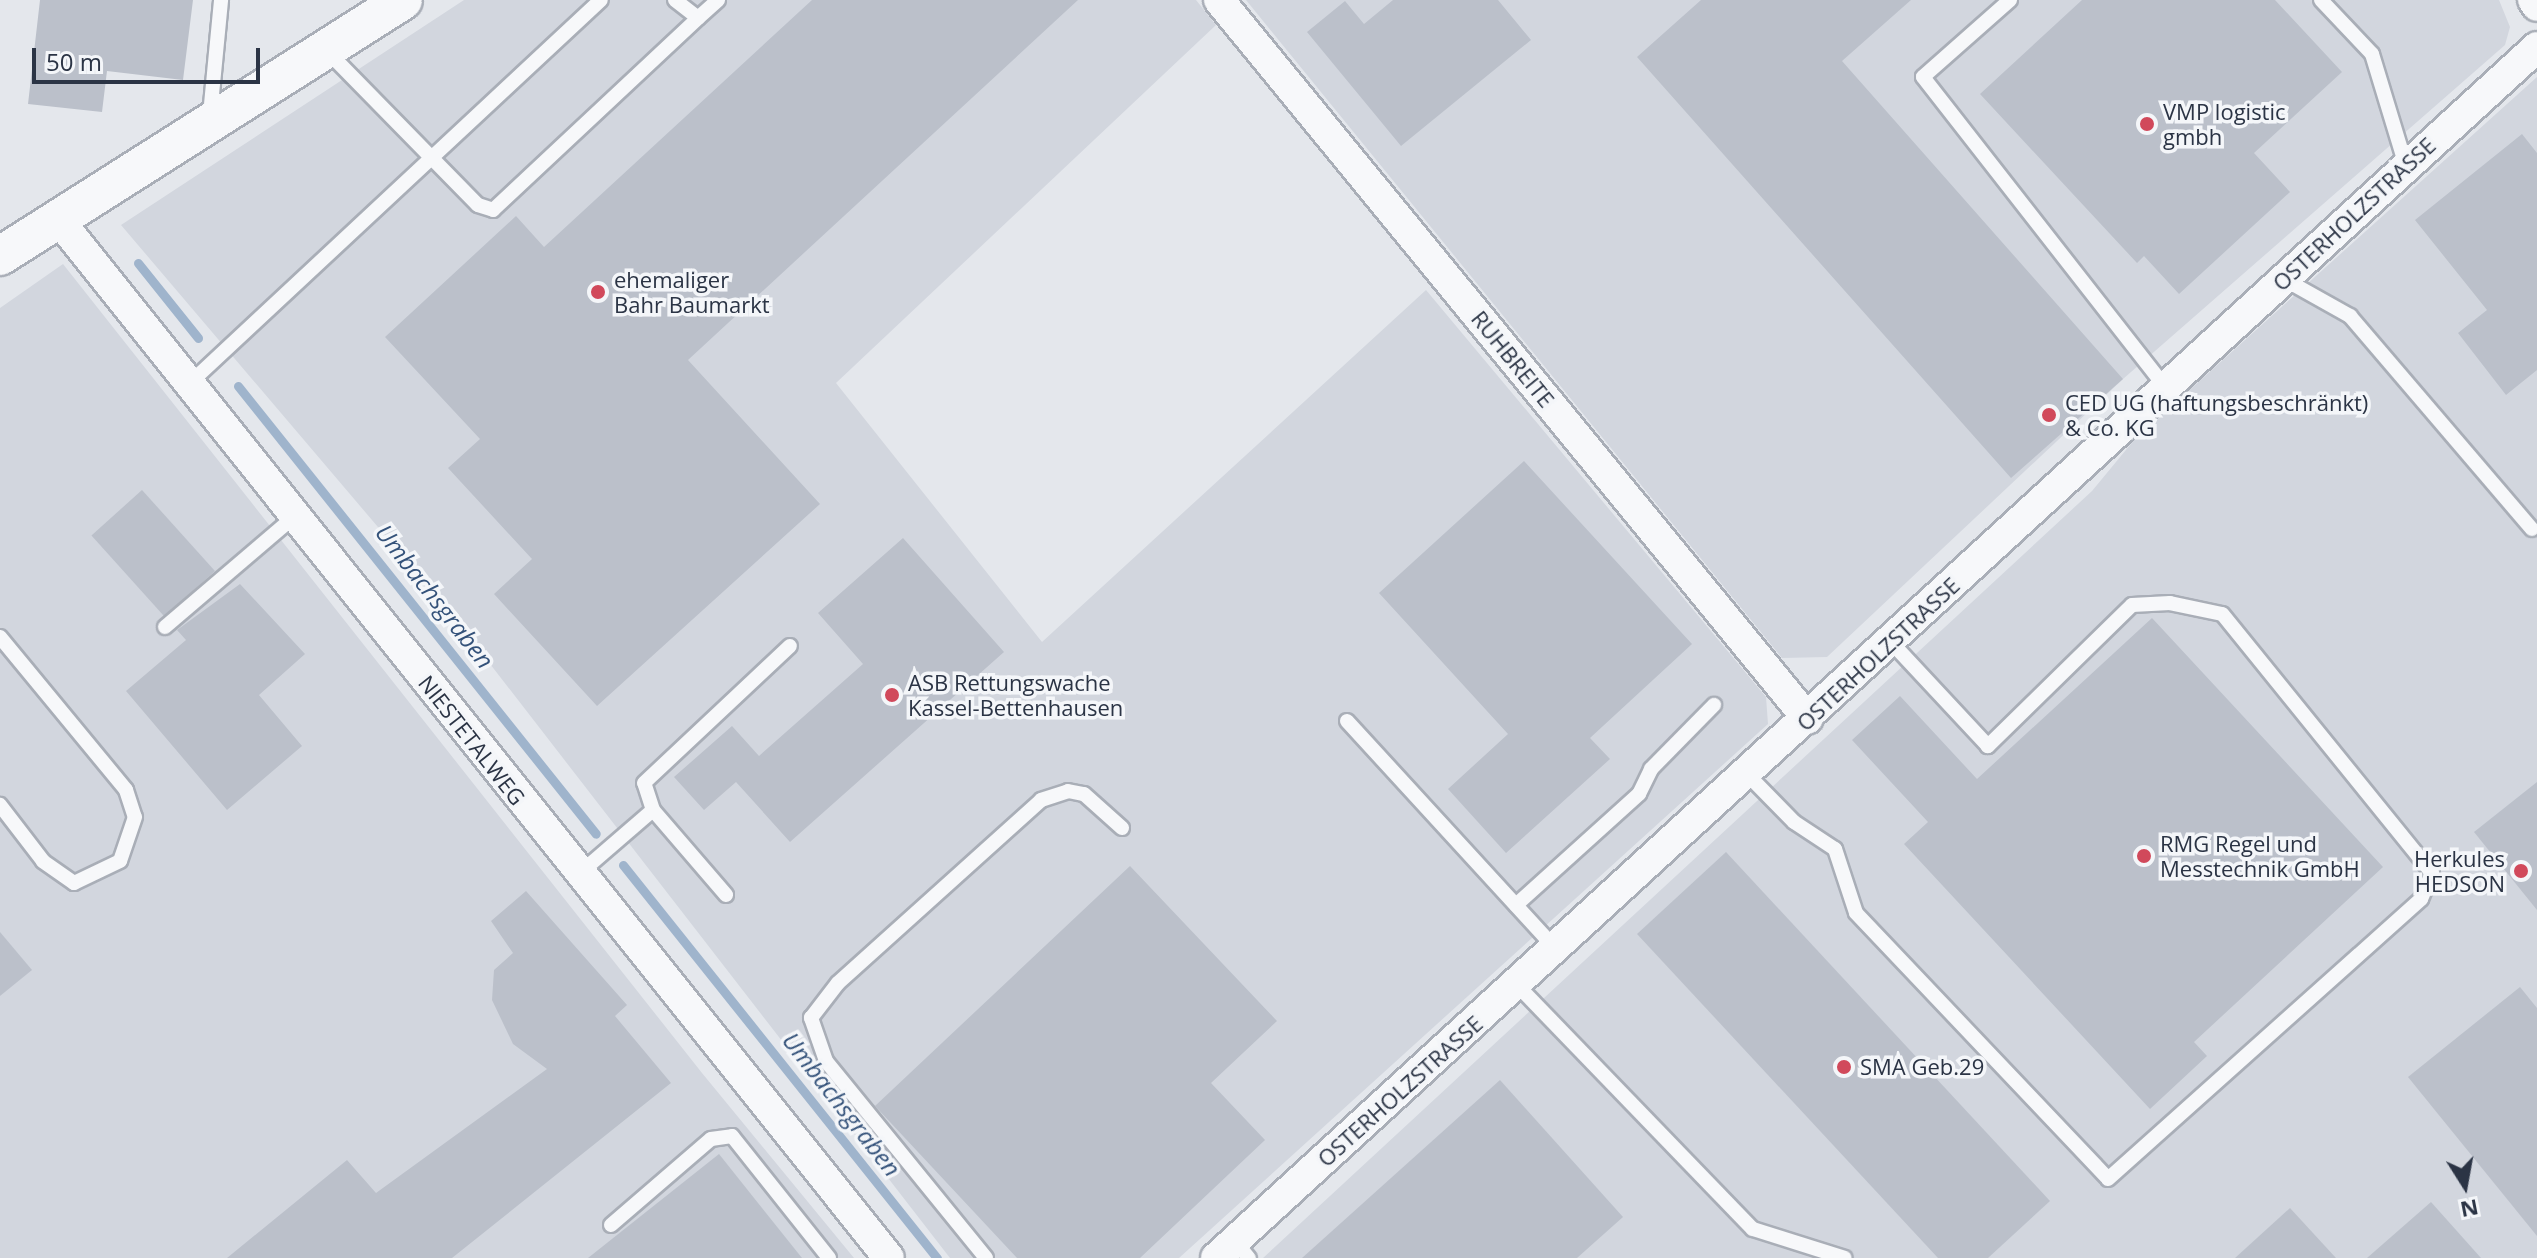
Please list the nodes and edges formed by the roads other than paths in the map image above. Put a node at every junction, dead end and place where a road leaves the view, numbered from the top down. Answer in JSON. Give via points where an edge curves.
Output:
{"nodes":[{"id":1,"x":221,"y":0,"type":"edge"},
{"id":2,"x":403,"y":0,"type":"edge"},
{"id":3,"x":601,"y":0,"type":"edge"},
{"id":4,"x":675,"y":0,"type":"edge"},
{"id":5,"x":718,"y":0,"type":"edge"},
{"id":6,"x":1219,"y":0,"type":"edge"},
{"id":7,"x":2010,"y":0,"type":"edge"},
{"id":8,"x":2321,"y":0,"type":"edge"},
{"id":9,"x":2533,"y":0,"type":"edge"},
{"id":10,"x":2537,"y":6,"type":"edge"},
{"id":11,"x":363,"y":13,"type":"edge"},
{"id":12,"x":698,"y":18,"type":"junction"},
{"id":13,"x":2537,"y":47,"type":"edge"},
{"id":14,"x":324,"y":49,"type":"junction"},
{"id":15,"x":209,"y":123,"type":"junction"},
{"id":16,"x":435,"y":158,"type":"junction"},
{"id":17,"x":2406,"y":166,"type":"junction"},
{"id":18,"x":58,"y":219,"type":"junction"},
{"id":19,"x":0,"y":256,"type":"edge"},
{"id":20,"x":2284,"y":279,"type":"junction"},
{"id":21,"x":191,"y":382,"type":"junction"},
{"id":22,"x":2167,"y":388,"type":"junction"},
{"id":23,"x":296,"y":515,"type":"junction"},
{"id":24,"x":2532,"y":529,"type":"dead end"},
{"id":25,"x":165,"y":627,"type":"dead end"},
{"id":26,"x":0,"y":637,"type":"edge"},
{"id":27,"x":1891,"y":642,"type":"junction"},
{"id":28,"x":790,"y":646,"type":"dead end"},
{"id":29,"x":1714,"y":705,"type":"dead end"},
{"id":30,"x":1808,"y":719,"type":"junction"},
{"id":31,"x":1347,"y":721,"type":"dead end"},
{"id":32,"x":1747,"y":774,"type":"junction"},
{"id":33,"x":0,"y":805,"type":"edge"},
{"id":34,"x":653,"y":810,"type":"junction"},
{"id":35,"x":1122,"y":828,"type":"dead end"},
{"id":36,"x":577,"y":874,"type":"junction"},
{"id":37,"x":726,"y":895,"type":"dead end"},
{"id":38,"x":1516,"y":905,"type":"junction"},
{"id":39,"x":1556,"y":949,"type":"junction"},
{"id":40,"x":1517,"y":985,"type":"junction"},
{"id":41,"x":611,"y":1225,"type":"dead end"},
{"id":42,"x":1233,"y":1252,"type":"edge"},
{"id":43,"x":829,"y":1258,"type":"edge"},
{"id":44,"x":889,"y":1258,"type":"edge"},
{"id":45,"x":986,"y":1258,"type":"edge"},
{"id":46,"x":1845,"y":1258,"type":"edge"}],
"edges":[{"from":1,"to":15,"type":"lane"},
{"from":2,"to":11,"type":"street"},
{"from":3,"to":16,"type":"lane"},
{"from":4,"to":12,"type":"lane"},
{"from":5,"to":12,"type":"lane"},
{"from":6,"to":30,"type":"street","name":"RUHBREITE"},
{"from":7,"to":22,"type":"lane","via":[[1923,77]]},
{"from":8,"to":17,"type":"lane","via":[[2372,54]]},
{"from":9,"to":10,"type":"street"},
{"from":11,"to":14,"type":"street"},
{"from":12,"to":16,"type":"lane","via":[[493,210],[478,205]]},
{"from":13,"to":17,"type":"street","name":"OSTERHOLZSTRASSE"},
{"from":14,"to":15,"type":"street"},
{"from":14,"to":16,"type":"lane"},
{"from":15,"to":18,"type":"street"},
{"from":16,"to":21,"type":"lane"},
{"from":17,"to":20,"type":"street","name":"OSTERHOLZSTRASSE"},
{"from":18,"to":19,"type":"street"},
{"from":18,"to":21,"type":"street","name":"NIESTETALWEG"},
{"from":20,"to":22,"type":"street","name":"OSTERHOLZSTRASSE"},
{"from":20,"to":24,"type":"lane","via":[[2350,316]]},
{"from":21,"to":23,"type":"street","name":"NIESTETALWEG"},
{"from":22,"to":27,"type":"street","name":"OSTERHOLZSTRASSE"},
{"from":23,"to":25,"type":"lane"},
{"from":23,"to":36,"type":"street","name":"NIESTETALWEG"},
{"from":26,"to":33,"type":"lane","via":[[126,790],[135,817],[120,861],[74,883],[52,871]]},
{"from":27,"to":30,"type":"street","name":"OSTERHOLZSTRASSE"},
{"from":27,"to":32,"type":"lane","via":[[1988,746],[2132,605],[2170,603],[2222,614],[2432,873],[2421,899],[2108,1179],[1856,913],[1835,849],[1794,822]]},
{"from":28,"to":34,"type":"lane","via":[[644,783]]},
{"from":29,"to":38,"type":"lane","via":[[1651,769],[1639,794]]},
{"from":30,"to":32,"type":"street","name":"OSTERHOLZSTRASSE"},
{"from":31,"to":38,"type":"lane"},
{"from":32,"to":39,"type":"street","name":"OSTERHOLZSTRASSE"},
{"from":34,"to":36,"type":"lane"},
{"from":34,"to":37,"type":"lane"},
{"from":35,"to":45,"type":"lane","via":[[1084,794],[1068,791],[1041,800],[838,983],[811,1018],[826,1061]]},
{"from":36,"to":44,"type":"street","name":"NIESTETALWEG"},
{"from":38,"to":39,"type":"lane"},
{"from":39,"to":40,"type":"street","name":"OSTERHOLZSTRASSE"},
{"from":40,"to":42,"type":"street","name":"OSTERHOLZSTRASSE"},
{"from":40,"to":46,"type":"lane","via":[[1753,1229]]},
{"from":41,"to":43,"type":"lane","via":[[711,1139],[732,1136]]}]}
